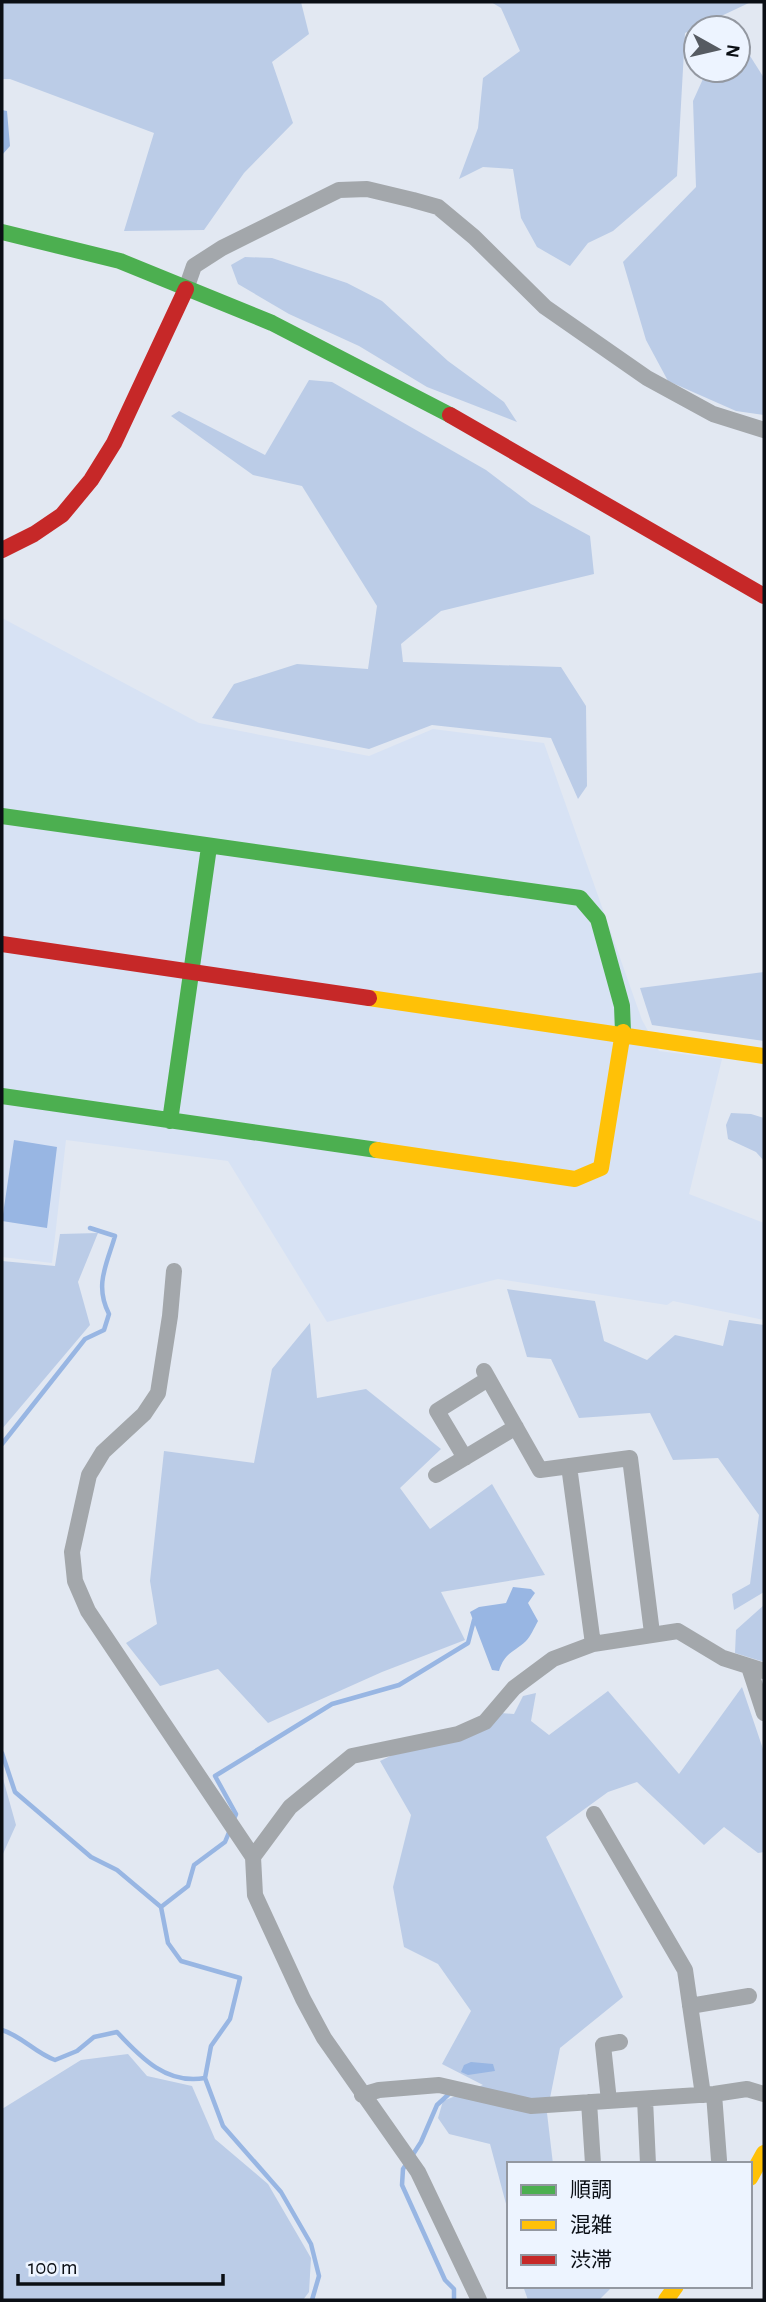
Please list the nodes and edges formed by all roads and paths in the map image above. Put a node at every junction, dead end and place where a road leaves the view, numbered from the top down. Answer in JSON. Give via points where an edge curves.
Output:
{"nodes":[{"id":1,"x":2,"y":232,"type":"edge"},
{"id":2,"x":186,"y":289,"type":"junction"},
{"id":3,"x":764,"y":430,"type":"edge"},
{"id":4,"x":2,"y":550,"type":"edge"},
{"id":5,"x":764,"y":596,"type":"edge"},
{"id":6,"x":2,"y":816,"type":"edge"},
{"id":7,"x":209,"y":846,"type":"junction"},
{"id":8,"x":2,"y":944,"type":"edge"},
{"id":9,"x":191,"y":970,"type":"junction"},
{"id":10,"x":623,"y":1034,"type":"junction"},
{"id":11,"x":764,"y":1056,"type":"edge"},
{"id":12,"x":2,"y":1096,"type":"edge"},
{"id":13,"x":170,"y":1121,"type":"junction"},
{"id":14,"x":174,"y":1271,"type":"dead end"},
{"id":15,"x":516,"y":1427,"type":"junction"},
{"id":16,"x":465,"y":1458,"type":"junction"},
{"id":17,"x":569,"y":1466,"type":"junction"},
{"id":18,"x":436,"y":1475,"type":"dead end"},
{"id":19,"x":652,"y":1633,"type":"junction"},
{"id":20,"x":593,"y":1644,"type":"junction"},
{"id":21,"x":757,"y":1669,"type":"edge"},
{"id":22,"x":764,"y":1713,"type":"edge"},
{"id":23,"x":594,"y":1814,"type":"dead end"},
{"id":24,"x":253,"y":1857,"type":"junction"},
{"id":25,"x":749,"y":1996,"type":"dead end"},
{"id":26,"x":691,"y":2006,"type":"junction"},
{"id":27,"x":620,"y":2042,"type":"dead end"},
{"id":28,"x":764,"y":2094,"type":"edge"},
{"id":29,"x":362,"y":2095,"type":"junction"},
{"id":30,"x":708,"y":2095,"type":"junction"},
{"id":31,"x":645,"y":2099,"type":"junction"},
{"id":32,"x":609,"y":2101,"type":"junction"},
{"id":33,"x":589,"y":2102,"type":"junction"},
{"id":34,"x":764,"y":2153,"type":"edge"},
{"id":35,"x":719,"y":2160,"type":"dead end"},
{"id":36,"x":593,"y":2162,"type":"edge"},
{"id":37,"x":648,"y":2162,"type":"edge"},
{"id":38,"x":752,"y":2174,"type":"edge"},
{"id":39,"x":479,"y":2300,"type":"edge"}],
"edges":[{"from":1,"to":2,"type":"main road","via":[[120,261]]},
{"from":2,"to":3,"type":"street","via":[[194,266],[339,190],[367,189],[413,200],[438,207],[545,307],[647,378],[713,414]]},
{"from":2,"to":4,"type":"main road","via":[[114,443],[91,480],[62,515]]},
{"from":2,"to":5,"type":"main road","via":[[272,323],[468,424]]},
{"from":6,"to":7,"type":"main road"},
{"from":7,"to":9,"type":"main road"},
{"from":7,"to":10,"type":"main road","via":[[580,898],[598,919],[622,1006]]},
{"from":8,"to":9,"type":"main road"},
{"from":9,"to":10,"type":"main road"},
{"from":9,"to":13,"type":"main road"},
{"from":10,"to":11,"type":"main road"},
{"from":10,"to":13,"type":"main road","via":[[601,1168],[575,1179]]},
{"from":12,"to":13,"type":"main road"},
{"from":14,"to":24,"type":"street","via":[[158,1393],[144,1414],[103,1452],[89,1475],[72,1552],[75,1581],[88,1611]]},
{"from":15,"to":16,"type":"street"},
{"from":15,"to":16,"type":"street","via":[[486,1375],[437,1411]]},
{"from":15,"to":17,"type":"street","via":[[540,1470]]},
{"from":16,"to":18,"type":"street"},
{"from":17,"to":19,"type":"street","via":[[630,1458]]},
{"from":17,"to":20,"type":"street"},
{"from":19,"to":20,"type":"street"},
{"from":19,"to":21,"type":"street","via":[[678,1631],[723,1658]]},
{"from":20,"to":24,"type":"street","via":[[553,1659],[514,1688],[485,1722],[458,1734],[352,1756],[290,1807]]},
{"from":21,"to":22,"type":"street"},
{"from":23,"to":26,"type":"street","via":[[685,1970]]},
{"from":24,"to":29,"type":"street","via":[[255,1895],[282,1955],[324,2038]]},
{"from":25,"to":26,"type":"street"},
{"from":26,"to":30,"type":"street"},
{"from":27,"to":32,"type":"street","via":[[603,2045]]},
{"from":28,"to":30,"type":"street","via":[[747,2089]]},
{"from":29,"to":33,"type":"street","via":[[439,2085],[531,2106]]},
{"from":29,"to":39,"type":"street","via":[[418,2172]]},
{"from":30,"to":31,"type":"street"},
{"from":30,"to":35,"type":"street"},
{"from":31,"to":32,"type":"street"},
{"from":31,"to":37,"type":"street"},
{"from":32,"to":33,"type":"street"},
{"from":33,"to":36,"type":"street"},
{"from":34,"to":38,"type":"main road"}]}
